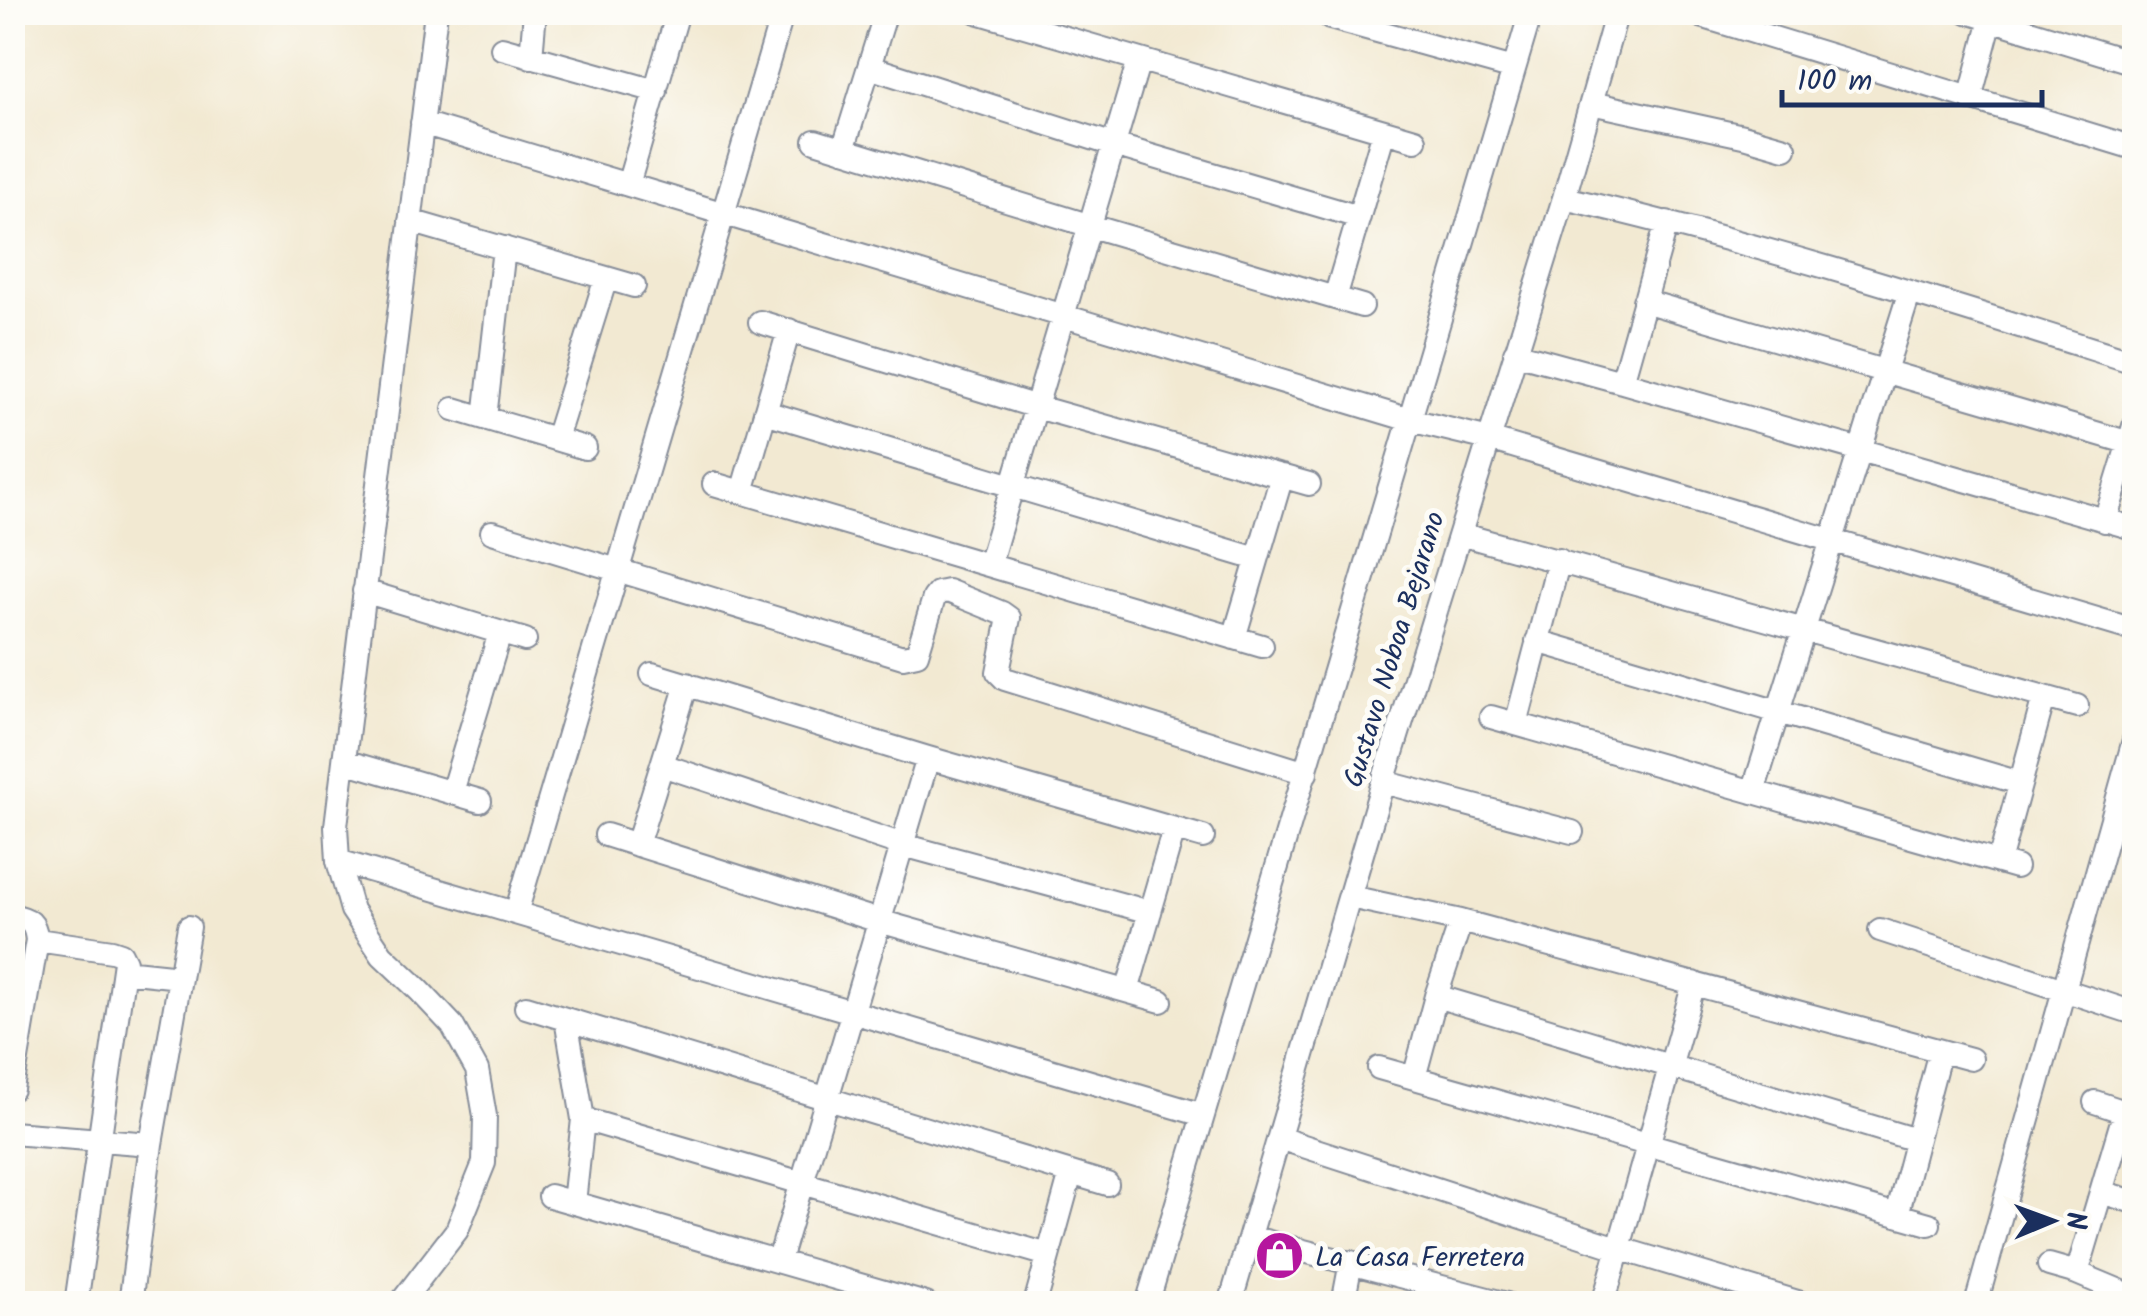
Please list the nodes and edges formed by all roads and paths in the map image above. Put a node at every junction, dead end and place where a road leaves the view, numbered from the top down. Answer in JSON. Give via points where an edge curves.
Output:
{"nodes":[{"id":1,"x":436,"y":12,"type":"edge"},
{"id":2,"x":535,"y":12,"type":"edge"},
{"id":3,"x":678,"y":12,"type":"edge"},
{"id":4,"x":783,"y":12,"type":"edge"},
{"id":5,"x":886,"y":12,"type":"edge"},
{"id":6,"x":977,"y":12,"type":"edge"},
{"id":7,"x":1531,"y":12,"type":"edge"},
{"id":8,"x":1618,"y":12,"type":"edge"},
{"id":9,"x":1966,"y":12,"type":"edge"},
{"id":10,"x":1700,"y":16,"type":"dead end"},
{"id":11,"x":1992,"y":16,"type":"edge"},
{"id":12,"x":1330,"y":18,"type":"dead end"},
{"id":13,"x":1726,"y":18,"type":"edge"},
{"id":14,"x":502,"y":48,"type":"dead end"},
{"id":15,"x":531,"y":56,"type":"junction"},
{"id":16,"x":1140,"y":60,"type":"junction"},
{"id":17,"x":2134,"y":63,"type":"edge"},
{"id":18,"x":869,"y":68,"type":"junction"},
{"id":19,"x":1514,"y":69,"type":"junction"},
{"id":20,"x":656,"y":91,"type":"junction"},
{"id":21,"x":1970,"y":99,"type":"junction"},
{"id":22,"x":1590,"y":103,"type":"junction"},
{"id":23,"x":422,"y":124,"type":"junction"},
{"id":24,"x":1384,"y":131,"type":"junction"},
{"id":25,"x":1415,"y":140,"type":"dead end"},
{"id":26,"x":815,"y":141,"type":"dead end"},
{"id":27,"x":1114,"y":145,"type":"junction"},
{"id":28,"x":1785,"y":148,"type":"dead end"},
{"id":29,"x":2134,"y":148,"type":"edge"},
{"id":30,"x":843,"y":150,"type":"junction"},
{"id":31,"x":628,"y":185,"type":"junction"},
{"id":32,"x":1564,"y":198,"type":"junction"},
{"id":33,"x":723,"y":214,"type":"junction"},
{"id":34,"x":1359,"y":217,"type":"junction"},
{"id":35,"x":410,"y":221,"type":"junction"},
{"id":36,"x":1667,"y":222,"type":"junction"},
{"id":37,"x":1091,"y":226,"type":"junction"},
{"id":38,"x":504,"y":248,"type":"junction"},
{"id":39,"x":606,"y":278,"type":"junction"},
{"id":40,"x":634,"y":286,"type":"dead end"},
{"id":41,"x":1908,"y":294,"type":"junction"},
{"id":42,"x":1336,"y":298,"type":"junction"},
{"id":43,"x":1644,"y":301,"type":"junction"},
{"id":44,"x":1362,"y":306,"type":"dead end"},
{"id":45,"x":1064,"y":316,"type":"junction"},
{"id":46,"x":760,"y":322,"type":"dead end"},
{"id":47,"x":789,"y":330,"type":"junction"},
{"id":48,"x":1516,"y":354,"type":"junction"},
{"id":49,"x":2134,"y":362,"type":"edge"},
{"id":50,"x":1884,"y":373,"type":"junction"},
{"id":51,"x":1622,"y":382,"type":"junction"},
{"id":52,"x":1037,"y":407,"type":"junction"},
{"id":53,"x":454,"y":410,"type":"dead end"},
{"id":54,"x":765,"y":412,"type":"junction"},
{"id":55,"x":485,"y":418,"type":"junction"},
{"id":56,"x":1410,"y":420,"type":"junction"},
{"id":57,"x":2132,"y":435,"type":"edge"},
{"id":58,"x":1489,"y":439,"type":"junction"},
{"id":59,"x":556,"y":440,"type":"junction"},
{"id":60,"x":585,"y":448,"type":"dead end"},
{"id":61,"x":1860,"y":450,"type":"junction"},
{"id":62,"x":1282,"y":476,"type":"junction"},
{"id":63,"x":714,"y":484,"type":"dead end"},
{"id":64,"x":1310,"y":484,"type":"dead end"},
{"id":65,"x":1012,"y":487,"type":"junction"},
{"id":66,"x":742,"y":492,"type":"junction"},
{"id":67,"x":2105,"y":520,"type":"junction"},
{"id":68,"x":2133,"y":528,"type":"edge"},
{"id":69,"x":492,"y":532,"type":"dead end"},
{"id":70,"x":1460,"y":534,"type":"junction"},
{"id":71,"x":1832,"y":540,"type":"junction"},
{"id":72,"x":1257,"y":559,"type":"junction"},
{"id":73,"x":1559,"y":560,"type":"junction"},
{"id":74,"x":989,"y":565,"type":"junction"},
{"id":75,"x":618,"y":570,"type":"junction"},
{"id":76,"x":364,"y":592,"type":"junction"},
{"id":77,"x":1802,"y":628,"type":"junction"},
{"id":78,"x":2134,"y":630,"type":"edge"},
{"id":79,"x":500,"y":632,"type":"junction"},
{"id":80,"x":1234,"y":638,"type":"junction"},
{"id":81,"x":525,"y":640,"type":"dead end"},
{"id":82,"x":1538,"y":641,"type":"junction"},
{"id":83,"x":1262,"y":646,"type":"dead end"},
{"id":84,"x":652,"y":674,"type":"dead end"},
{"id":85,"x":687,"y":684,"type":"junction"},
{"id":86,"x":2044,"y":696,"type":"junction"},
{"id":87,"x":2077,"y":706,"type":"dead end"},
{"id":88,"x":1777,"y":712,"type":"junction"},
{"id":89,"x":1492,"y":717,"type":"dead end"},
{"id":90,"x":1516,"y":724,"type":"junction"},
{"id":91,"x":2134,"y":740,"type":"edge"},
{"id":92,"x":928,"y":758,"type":"junction"},
{"id":93,"x":344,"y":760,"type":"junction"},
{"id":94,"x":662,"y":766,"type":"junction"},
{"id":95,"x":1306,"y":773,"type":"junction"},
{"id":96,"x":1383,"y":782,"type":"junction"},
{"id":97,"x":2020,"y":783,"type":"junction"},
{"id":98,"x":452,"y":792,"type":"junction"},
{"id":99,"x":1752,"y":792,"type":"junction"},
{"id":100,"x":480,"y":801,"type":"dead end"},
{"id":101,"x":1174,"y":829,"type":"junction"},
{"id":102,"x":1572,"y":832,"type":"dead end"},
{"id":103,"x":606,"y":835,"type":"dead end"},
{"id":104,"x":1203,"y":837,"type":"dead end"},
{"id":105,"x":637,"y":845,"type":"junction"},
{"id":106,"x":903,"y":846,"type":"junction"},
{"id":107,"x":338,"y":861,"type":"junction"},
{"id":108,"x":1350,"y":897,"type":"junction"},
{"id":109,"x":1150,"y":912,"type":"junction"},
{"id":110,"x":516,"y":914,"type":"junction"},
{"id":111,"x":12,"y":916,"type":"edge"},
{"id":112,"x":879,"y":921,"type":"junction"},
{"id":113,"x":1461,"y":921,"type":"junction"},
{"id":114,"x":189,"y":927,"type":"dead end"},
{"id":115,"x":1880,"y":930,"type":"dead end"},
{"id":116,"x":37,"y":940,"type":"junction"},
{"id":117,"x":124,"y":971,"type":"junction"},
{"id":118,"x":180,"y":977,"type":"junction"},
{"id":119,"x":1694,"y":983,"type":"junction"},
{"id":120,"x":1127,"y":991,"type":"junction"},
{"id":121,"x":2063,"y":992,"type":"junction"},
{"id":122,"x":1436,"y":996,"type":"junction"},
{"id":123,"x":1161,"y":1000,"type":"dead end"},
{"id":124,"x":526,"y":1007,"type":"dead end"},
{"id":125,"x":852,"y":1012,"type":"junction"},
{"id":126,"x":2134,"y":1013,"type":"edge"},
{"id":127,"x":566,"y":1019,"type":"junction"},
{"id":128,"x":1940,"y":1051,"type":"junction"},
{"id":129,"x":1971,"y":1059,"type":"dead end"},
{"id":130,"x":1670,"y":1067,"type":"junction"},
{"id":131,"x":1379,"y":1068,"type":"dead end"},
{"id":132,"x":1414,"y":1078,"type":"junction"},
{"id":133,"x":12,"y":1090,"type":"edge"},
{"id":134,"x":826,"y":1098,"type":"junction"},
{"id":135,"x":2094,"y":1102,"type":"dead end"},
{"id":136,"x":2130,"y":1113,"type":"edge"},
{"id":137,"x":1202,"y":1115,"type":"junction"},
{"id":138,"x":583,"y":1118,"type":"junction"},
{"id":139,"x":12,"y":1133,"type":"edge"},
{"id":140,"x":1279,"y":1138,"type":"junction"},
{"id":141,"x":100,"y":1140,"type":"junction"},
{"id":142,"x":1916,"y":1140,"type":"junction"},
{"id":143,"x":151,"y":1144,"type":"junction"},
{"id":144,"x":1648,"y":1145,"type":"junction"},
{"id":145,"x":1071,"y":1173,"type":"junction"},
{"id":146,"x":802,"y":1183,"type":"junction"},
{"id":147,"x":1106,"y":1184,"type":"dead end"},
{"id":148,"x":2101,"y":1192,"type":"junction"},
{"id":149,"x":550,"y":1196,"type":"dead end"},
{"id":150,"x":2134,"y":1202,"type":"edge"},
{"id":151,"x":574,"y":1203,"type":"junction"},
{"id":152,"x":1896,"y":1215,"type":"junction"},
{"id":153,"x":1930,"y":1224,"type":"dead end"},
{"id":154,"x":1250,"y":1237,"type":"junction"},
{"id":155,"x":1618,"y":1248,"type":"junction"},
{"id":156,"x":1048,"y":1256,"type":"junction"},
{"id":157,"x":779,"y":1260,"type":"junction"},
{"id":158,"x":1352,"y":1262,"type":"junction"},
{"id":159,"x":2048,"y":1265,"type":"dead end"},
{"id":160,"x":2077,"y":1273,"type":"junction"},
{"id":161,"x":2134,"y":1297,"type":"edge"},
{"id":162,"x":76,"y":1304,"type":"edge"},
{"id":163,"x":130,"y":1304,"type":"edge"},
{"id":164,"x":400,"y":1304,"type":"edge"},
{"id":165,"x":926,"y":1304,"type":"edge"},
{"id":166,"x":1034,"y":1304,"type":"edge"},
{"id":167,"x":1147,"y":1304,"type":"edge"},
{"id":168,"x":1230,"y":1304,"type":"edge"},
{"id":169,"x":1342,"y":1304,"type":"edge"},
{"id":170,"x":1507,"y":1304,"type":"edge"},
{"id":171,"x":1604,"y":1304,"type":"edge"},
{"id":172,"x":1804,"y":1304,"type":"edge"},
{"id":173,"x":1976,"y":1304,"type":"edge"}],
"edges":[{"from":1,"to":23,"type":"street"},
{"from":2,"to":15,"type":"street"},
{"from":3,"to":20,"type":"street"},
{"from":4,"to":33,"type":"street"},
{"from":5,"to":18,"type":"street"},
{"from":6,"to":16,"type":"street"},
{"from":7,"to":19,"type":"street","name":"Gustavo Noboa Bejarano"},
{"from":8,"to":22,"type":"street","name":"Gustavo Noboa Bejarano"},
{"from":9,"to":11,"type":"street"},
{"from":10,"to":13,"type":"street"},
{"from":11,"to":17,"type":"street"},
{"from":11,"to":21,"type":"street"},
{"from":12,"to":19,"type":"street"},
{"from":13,"to":21,"type":"street"},
{"from":14,"to":15,"type":"street"},
{"from":15,"to":20,"type":"street"},
{"from":16,"to":24,"type":"street"},
{"from":16,"to":27,"type":"street"},
{"from":18,"to":27,"type":"street"},
{"from":18,"to":30,"type":"street"},
{"from":19,"to":56,"type":"street","name":"Gustavo Noboa Bejarano"},
{"from":20,"to":31,"type":"street"},
{"from":21,"to":29,"type":"street"},
{"from":22,"to":28,"type":"street"},
{"from":22,"to":32,"type":"street","name":"Gustavo Noboa Bejarano"},
{"from":23,"to":31,"type":"street"},
{"from":23,"to":35,"type":"street"},
{"from":24,"to":25,"type":"street"},
{"from":24,"to":34,"type":"street"},
{"from":26,"to":30,"type":"street"},
{"from":27,"to":34,"type":"street"},
{"from":27,"to":37,"type":"street"},
{"from":30,"to":37,"type":"street"},
{"from":31,"to":33,"type":"street"},
{"from":32,"to":36,"type":"street"},
{"from":32,"to":48,"type":"street","name":"Gustavo Noboa Bejarano"},
{"from":33,"to":45,"type":"street"},
{"from":33,"to":75,"type":"street"},
{"from":34,"to":42,"type":"street"},
{"from":35,"to":38,"type":"street"},
{"from":35,"to":76,"type":"street"},
{"from":36,"to":41,"type":"street"},
{"from":36,"to":43,"type":"street"},
{"from":37,"to":42,"type":"street"},
{"from":37,"to":45,"type":"street"},
{"from":38,"to":39,"type":"street"},
{"from":38,"to":55,"type":"street"},
{"from":39,"to":40,"type":"street"},
{"from":39,"to":59,"type":"street"},
{"from":41,"to":49,"type":"street"},
{"from":41,"to":50,"type":"street"},
{"from":42,"to":44,"type":"street"},
{"from":43,"to":50,"type":"street"},
{"from":43,"to":51,"type":"street"},
{"from":45,"to":52,"type":"street"},
{"from":45,"to":56,"type":"street"},
{"from":46,"to":47,"type":"street"},
{"from":47,"to":52,"type":"street"},
{"from":47,"to":54,"type":"street"},
{"from":48,"to":51,"type":"street"},
{"from":48,"to":58,"type":"street","name":"Gustavo Noboa Bejarano"},
{"from":50,"to":57,"type":"street"},
{"from":50,"to":61,"type":"street"},
{"from":51,"to":61,"type":"street"},
{"from":52,"to":62,"type":"street"},
{"from":52,"to":65,"type":"street"},
{"from":53,"to":55,"type":"street"},
{"from":54,"to":65,"type":"street"},
{"from":54,"to":66,"type":"street"},
{"from":55,"to":59,"type":"street"},
{"from":56,"to":58,"type":"street"},
{"from":56,"to":95,"type":"street","name":"Gustavo Noboa Bejarano"},
{"from":57,"to":67,"type":"street"},
{"from":58,"to":70,"type":"street","name":"Gustavo Noboa Bejarano"},
{"from":58,"to":71,"type":"street"},
{"from":59,"to":60,"type":"street"},
{"from":61,"to":67,"type":"street"},
{"from":61,"to":71,"type":"street"},
{"from":62,"to":64,"type":"street"},
{"from":62,"to":72,"type":"street"},
{"from":63,"to":66,"type":"street"},
{"from":65,"to":72,"type":"street"},
{"from":65,"to":74,"type":"street"},
{"from":66,"to":74,"type":"street"},
{"from":67,"to":68,"type":"street"},
{"from":69,"to":75,"type":"street"},
{"from":70,"to":73,"type":"street"},
{"from":70,"to":96,"type":"street","name":"Gustavo Noboa Bejarano"},
{"from":71,"to":77,"type":"street"},
{"from":71,"to":78,"type":"street"},
{"from":72,"to":80,"type":"street"},
{"from":73,"to":77,"type":"street"},
{"from":73,"to":82,"type":"street"},
{"from":74,"to":80,"type":"street"},
{"from":75,"to":95,"type":"street","via":[[903,657],[917,654],[934,598],[948,591],[1009,618],[998,672],[1005,679]]},
{"from":75,"to":110,"type":"street"},
{"from":76,"to":79,"type":"street"},
{"from":76,"to":93,"type":"street"},
{"from":77,"to":86,"type":"street"},
{"from":77,"to":88,"type":"street"},
{"from":79,"to":81,"type":"street"},
{"from":79,"to":98,"type":"street"},
{"from":80,"to":83,"type":"street"},
{"from":82,"to":88,"type":"street"},
{"from":82,"to":90,"type":"street"},
{"from":84,"to":85,"type":"street"},
{"from":85,"to":92,"type":"street"},
{"from":85,"to":94,"type":"street"},
{"from":86,"to":87,"type":"street"},
{"from":86,"to":97,"type":"street"},
{"from":88,"to":97,"type":"street"},
{"from":88,"to":99,"type":"street"},
{"from":89,"to":90,"type":"street"},
{"from":90,"to":99,"type":"street"},
{"from":91,"to":121,"type":"street"},
{"from":92,"to":101,"type":"street"},
{"from":92,"to":106,"type":"street"},
{"from":93,"to":98,"type":"street"},
{"from":93,"to":107,"type":"street"},
{"from":94,"to":105,"type":"street"},
{"from":94,"to":106,"type":"street"},
{"from":95,"to":137,"type":"street","name":"Gustavo Noboa Bejarano"},
{"from":96,"to":102,"type":"street"},
{"from":96,"to":108,"type":"street","name":"Gustavo Noboa Bejarano"},
{"from":97,"to":99,"type":"street","via":[[2007,865]]},
{"from":98,"to":100,"type":"street"},
{"from":101,"to":104,"type":"street"},
{"from":101,"to":109,"type":"street"},
{"from":103,"to":105,"type":"street"},
{"from":105,"to":112,"type":"street"},
{"from":106,"to":109,"type":"street"},
{"from":106,"to":112,"type":"street"},
{"from":107,"to":110,"type":"street"},
{"from":107,"to":164,"type":"street","via":[[352,910],[382,955],[452,1025],[477,1070],[486,1116],[484,1163],[457,1230]]},
{"from":108,"to":113,"type":"street"},
{"from":108,"to":140,"type":"street","name":"Gustavo Noboa Bejarano"},
{"from":109,"to":120,"type":"street"},
{"from":110,"to":125,"type":"street"},
{"from":111,"to":116,"type":"street","via":[[32,922]]},
{"from":112,"to":120,"type":"street"},
{"from":112,"to":125,"type":"street"},
{"from":113,"to":119,"type":"street"},
{"from":113,"to":122,"type":"street"},
{"from":114,"to":118,"type":"street"},
{"from":115,"to":121,"type":"street"},
{"from":116,"to":117,"type":"street","via":[[121,954]]},
{"from":116,"to":133,"type":"street"},
{"from":117,"to":118,"type":"street"},
{"from":117,"to":141,"type":"street"},
{"from":118,"to":143,"type":"street"},
{"from":119,"to":128,"type":"street"},
{"from":119,"to":130,"type":"street"},
{"from":120,"to":123,"type":"street"},
{"from":121,"to":126,"type":"street"},
{"from":121,"to":173,"type":"street"},
{"from":122,"to":130,"type":"street"},
{"from":122,"to":132,"type":"street"},
{"from":124,"to":127,"type":"street"},
{"from":125,"to":134,"type":"street"},
{"from":125,"to":137,"type":"street"},
{"from":127,"to":134,"type":"street"},
{"from":127,"to":138,"type":"street"},
{"from":128,"to":129,"type":"street"},
{"from":128,"to":142,"type":"street"},
{"from":130,"to":142,"type":"street"},
{"from":130,"to":144,"type":"street"},
{"from":131,"to":132,"type":"street"},
{"from":132,"to":144,"type":"street"},
{"from":134,"to":145,"type":"street"},
{"from":134,"to":146,"type":"street"},
{"from":135,"to":136,"type":"street"},
{"from":136,"to":148,"type":"street"},
{"from":137,"to":167,"type":"street","name":"Gustavo Noboa Bejarano"},
{"from":138,"to":146,"type":"street"},
{"from":138,"to":151,"type":"street"},
{"from":139,"to":141,"type":"street"},
{"from":140,"to":154,"type":"street","name":"Gustavo Noboa Bejarano"},
{"from":140,"to":155,"type":"street"},
{"from":141,"to":143,"type":"street"},
{"from":141,"to":162,"type":"street"},
{"from":142,"to":152,"type":"street"},
{"from":143,"to":163,"type":"street"},
{"from":144,"to":152,"type":"street"},
{"from":144,"to":155,"type":"street"},
{"from":145,"to":147,"type":"street"},
{"from":145,"to":156,"type":"street"},
{"from":146,"to":156,"type":"street"},
{"from":146,"to":157,"type":"street"},
{"from":148,"to":150,"type":"street"},
{"from":148,"to":160,"type":"street"},
{"from":149,"to":151,"type":"street"},
{"from":151,"to":157,"type":"street"},
{"from":152,"to":153,"type":"street"},
{"from":154,"to":158,"type":"street"},
{"from":154,"to":168,"type":"street","name":"Gustavo Noboa Bejarano"},
{"from":155,"to":171,"type":"street"},
{"from":155,"to":172,"type":"street"},
{"from":156,"to":166,"type":"street"},
{"from":157,"to":165,"type":"street"},
{"from":158,"to":169,"type":"street"},
{"from":158,"to":170,"type":"street"},
{"from":159,"to":160,"type":"street"},
{"from":160,"to":161,"type":"street"}]}
